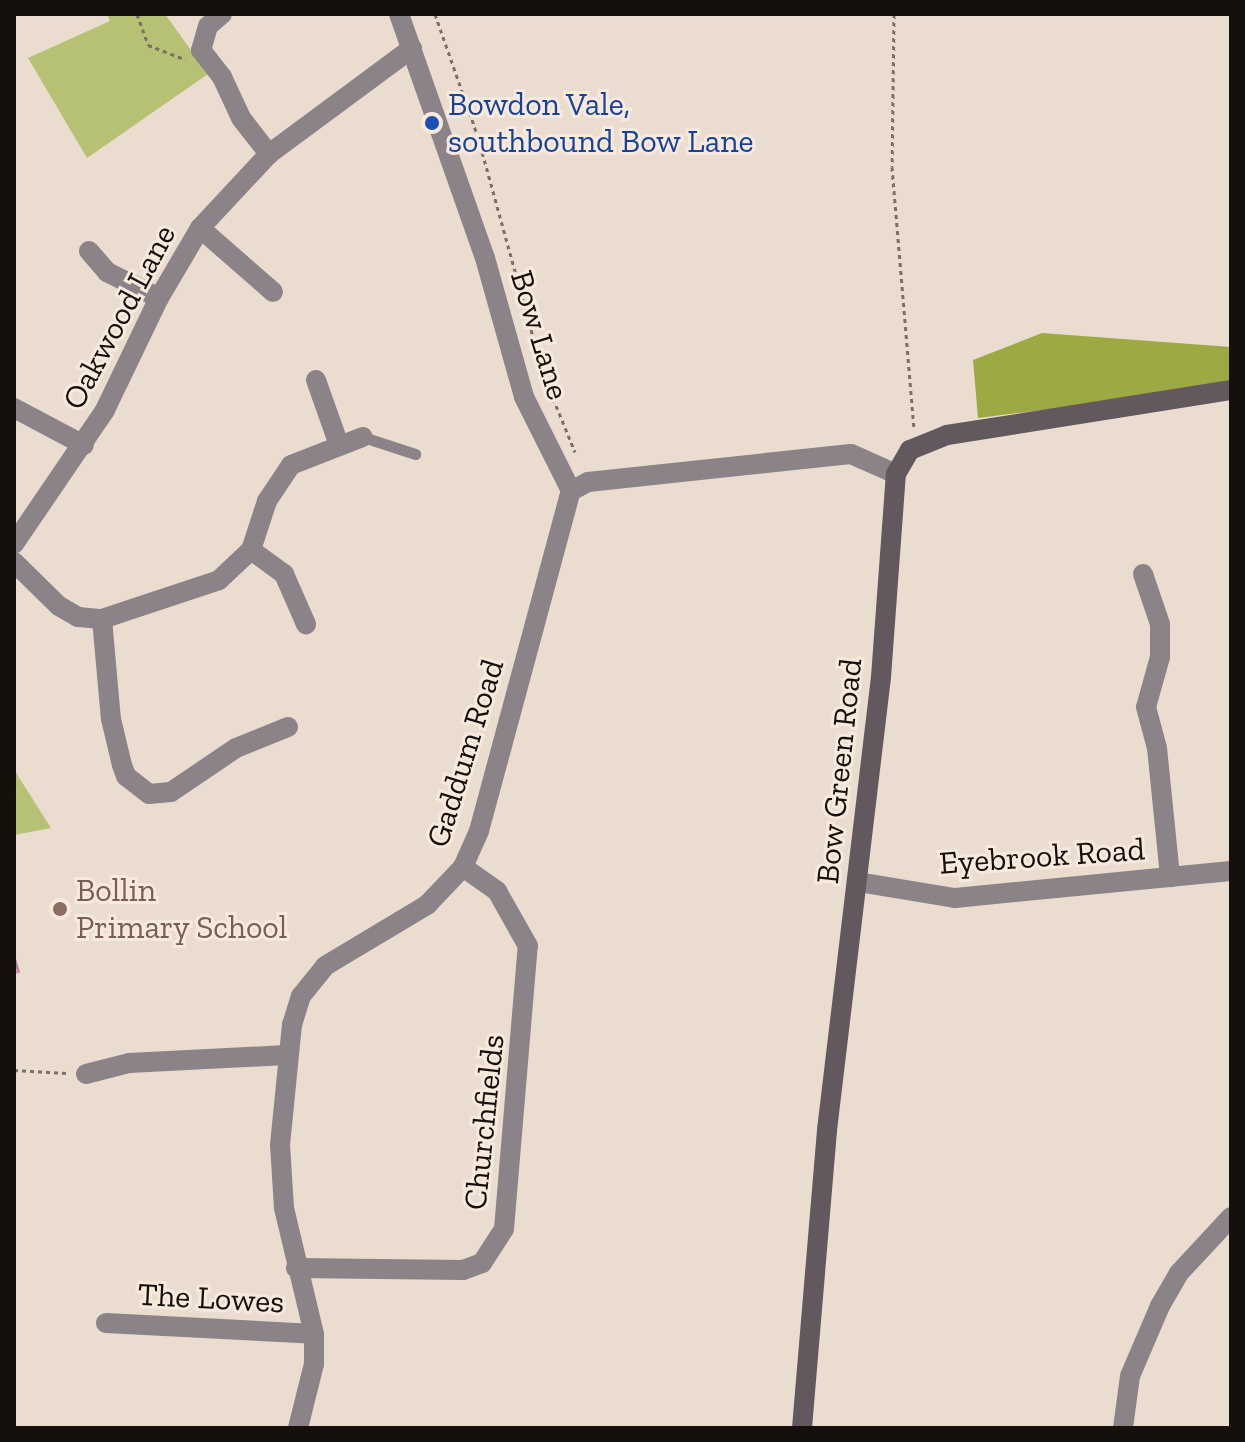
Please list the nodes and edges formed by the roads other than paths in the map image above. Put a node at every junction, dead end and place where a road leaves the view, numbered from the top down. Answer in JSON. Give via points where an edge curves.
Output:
{"nodes":[{"id":1,"x":222,"y":14,"type":"edge"},
{"id":2,"x":399,"y":14,"type":"edge"},
{"id":3,"x":412,"y":48,"type":"junction"},
{"id":4,"x":269,"y":154,"type":"junction"},
{"id":5,"x":200,"y":228,"type":"junction"},
{"id":6,"x":89,"y":251,"type":"dead end"},
{"id":7,"x":273,"y":292,"type":"dead end"},
{"id":8,"x":159,"y":298,"type":"junction"},
{"id":9,"x":316,"y":380,"type":"dead end"},
{"id":10,"x":1231,"y":390,"type":"edge"},
{"id":11,"x":14,"y":408,"type":"edge"},
{"id":12,"x":363,"y":437,"type":"joint"},
{"id":13,"x":84,"y":445,"type":"junction"},
{"id":14,"x":339,"y":445,"type":"junction"},
{"id":15,"x":415,"y":454,"type":"dead end"},
{"id":16,"x":896,"y":474,"type":"junction"},
{"id":17,"x":580,"y":487,"type":"junction"},
{"id":18,"x":14,"y":544,"type":"edge"},
{"id":19,"x":251,"y":550,"type":"junction"},
{"id":20,"x":14,"y":562,"type":"edge"},
{"id":21,"x":1143,"y":574,"type":"dead end"},
{"id":22,"x":102,"y":619,"type":"junction"},
{"id":23,"x":306,"y":624,"type":"dead end"},
{"id":24,"x":288,"y":727,"type":"dead end"},
{"id":25,"x":463,"y":867,"type":"junction"},
{"id":26,"x":1231,"y":871,"type":"edge"},
{"id":27,"x":1170,"y":877,"type":"junction"},
{"id":28,"x":858,"y":882,"type":"junction"},
{"id":29,"x":286,"y":1055,"type":"junction"},
{"id":30,"x":86,"y":1074,"type":"road end"},
{"id":31,"x":1231,"y":1217,"type":"edge"},
{"id":32,"x":296,"y":1268,"type":"junction"},
{"id":33,"x":106,"y":1323,"type":"dead end"},
{"id":34,"x":314,"y":1334,"type":"junction"},
{"id":35,"x":298,"y":1428,"type":"edge"},
{"id":36,"x":802,"y":1428,"type":"edge"},
{"id":37,"x":1123,"y":1428,"type":"edge"}],
"edges":[{"from":1,"to":4,"type":"street","via":[[208,26],[201,50]]},
{"from":2,"to":3,"type":"street","name":"Bow Lane"},
{"from":3,"to":4,"type":"street","name":"Oakwood Lane"},
{"from":3,"to":17,"type":"street","name":"Bow Lane","via":[[485,258],[524,397]]},
{"from":4,"to":5,"type":"street","name":"Oakwood Lane"},
{"from":5,"to":7,"type":"street"},
{"from":5,"to":8,"type":"street","name":"Oakwood Lane"},
{"from":6,"to":8,"type":"street","via":[[107,272]]},
{"from":8,"to":13,"type":"street","name":"Oakwood Lane"},
{"from":9,"to":14,"type":"street"},
{"from":10,"to":16,"type":"main road","via":[[987,425],[917,448]]},
{"from":11,"to":13,"type":"street"},
{"from":12,"to":14,"type":"street"},
{"from":12,"to":15,"type":"lane"},
{"from":13,"to":18,"type":"street","name":"Oakwood Lane"},
{"from":14,"to":19,"type":"street","via":[[291,465],[267,501]]},
{"from":16,"to":17,"type":"street","via":[[851,454]]},
{"from":16,"to":28,"type":"main road","name":"Bow Green Road"},
{"from":17,"to":25,"type":"street","name":"Gaddum Road","via":[[479,831]]},
{"from":19,"to":22,"type":"street","via":[[219,580]]},
{"from":19,"to":23,"type":"street","via":[[284,574]]},
{"from":20,"to":22,"type":"street","via":[[59,606],[78,617]]},
{"from":21,"to":27,"type":"street","via":[[1160,624],[1160,657],[1146,707],[1157,748]]},
{"from":22,"to":24,"type":"street","via":[[111,719],[122,765],[126,776],[149,794],[171,792],[236,748]]},
{"from":25,"to":29,"type":"street","name":"Gaddum Road","via":[[427,905],[325,966],[301,996]]},
{"from":25,"to":32,"type":"street","name":"Churchfields","via":[[497,891],[528,946],[504,1229],[482,1263],[463,1270]]},
{"from":26,"to":27,"type":"street","name":"Eyebrook Road"},
{"from":27,"to":28,"type":"street","name":"Eyebrook Road","via":[[955,898]]},
{"from":28,"to":36,"type":"main road","name":"Bow Green Road","via":[[828,1116]]},
{"from":29,"to":30,"type":"street","via":[[129,1063]]},
{"from":29,"to":32,"type":"street","name":"Gaddum Road","via":[[280,1145]]},
{"from":31,"to":37,"type":"street","via":[[1179,1273],[1160,1306],[1130,1376]]},
{"from":32,"to":34,"type":"street","name":"Gaddum Road"},
{"from":33,"to":34,"type":"street","name":"The Lowes"},
{"from":34,"to":35,"type":"street","name":"Gaddum Road","via":[[314,1364]]}]}
